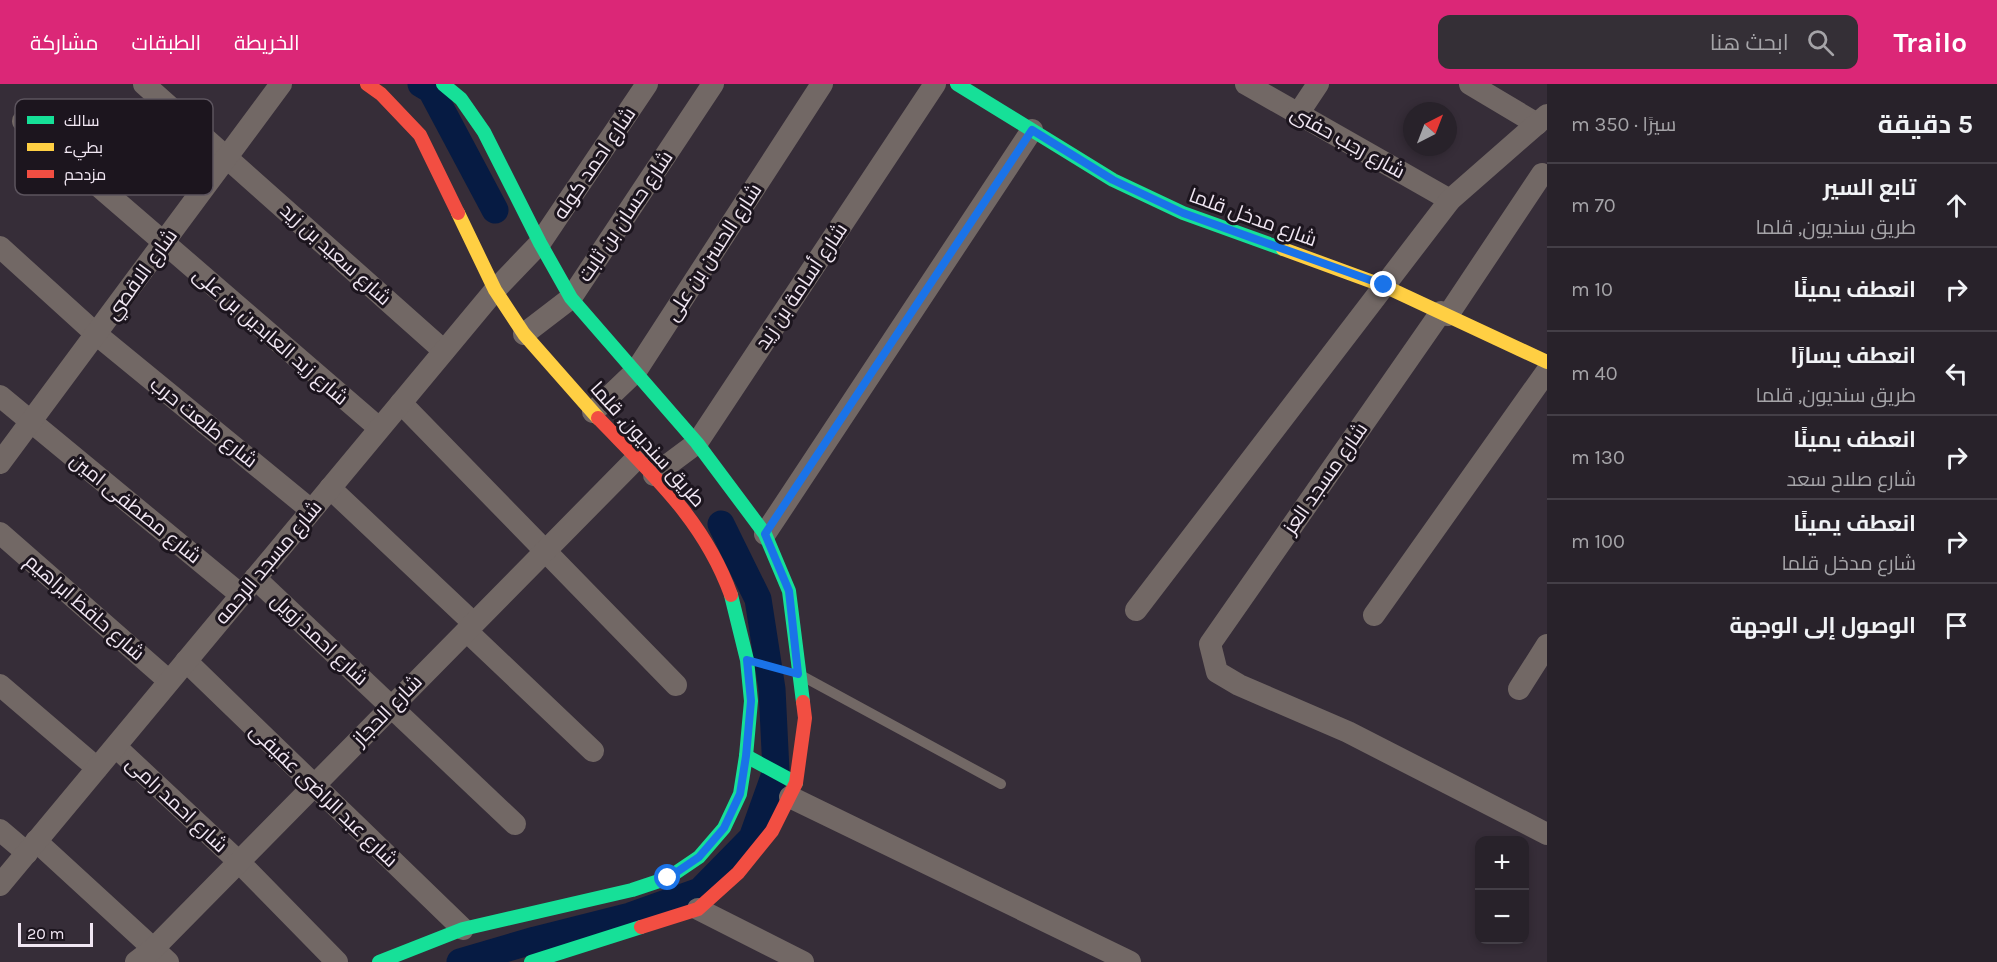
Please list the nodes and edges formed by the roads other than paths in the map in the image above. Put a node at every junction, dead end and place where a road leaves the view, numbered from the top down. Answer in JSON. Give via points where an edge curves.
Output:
{"nodes":[{"id":1,"x":144,"y":84,"type":"edge"},
{"id":2,"x":281,"y":84,"type":"edge"},
{"id":3,"x":367,"y":84,"type":"edge"},
{"id":4,"x":443,"y":84,"type":"edge"},
{"id":5,"x":647,"y":84,"type":"edge"},
{"id":6,"x":713,"y":84,"type":"edge"},
{"id":7,"x":822,"y":84,"type":"edge"},
{"id":8,"x":936,"y":84,"type":"edge"},
{"id":9,"x":957,"y":84,"type":"edge"},
{"id":10,"x":1246,"y":84,"type":"edge"},
{"id":11,"x":1318,"y":84,"type":"edge"},
{"id":12,"x":1470,"y":84,"type":"edge"},
{"id":13,"x":466,"y":91,"type":"edge"},
{"id":14,"x":161,"y":99,"type":"edge"},
{"id":15,"x":1298,"y":114,"type":"junction"},
{"id":16,"x":1544,"y":118,"type":"edge"},
{"id":17,"x":1032,"y":130,"type":"junction"},
{"id":18,"x":213,"y":145,"type":"edge"},
{"id":19,"x":227,"y":157,"type":"junction"},
{"id":20,"x":1542,"y":174,"type":"dead end"},
{"id":21,"x":213,"y":176,"type":"edge"},
{"id":22,"x":108,"y":195,"type":"edge"},
{"id":23,"x":199,"y":195,"type":"edge"},
{"id":24,"x":1450,"y":200,"type":"junction"},
{"id":25,"x":163,"y":243,"type":"junction"},
{"id":26,"x":540,"y":243,"type":"junction"},
{"id":27,"x":0,"y":247,"type":"edge"},
{"id":28,"x":1384,"y":285,"type":"junction"},
{"id":29,"x":495,"y":290,"type":"junction"},
{"id":30,"x":571,"y":298,"type":"junction"},
{"id":31,"x":1444,"y":314,"type":"junction"},
{"id":32,"x":96,"y":334,"type":"junction"},
{"id":33,"x":524,"y":334,"type":"junction"},
{"id":34,"x":444,"y":351,"type":"junction"},
{"id":35,"x":1547,"y":362,"type":"edge"},
{"id":36,"x":1547,"y":370,"type":"edge"},
{"id":37,"x":636,"y":371,"type":"junction"},
{"id":38,"x":0,"y":396,"type":"edge"},
{"id":39,"x":401,"y":403,"type":"junction"},
{"id":40,"x":593,"y":412,"type":"junction"},
{"id":41,"x":30,"y":422,"type":"junction"},
{"id":42,"x":379,"y":428,"type":"junction"},
{"id":43,"x":697,"y":443,"type":"junction"},
{"id":44,"x":637,"y":458,"type":"junction"},
{"id":45,"x":0,"y":463,"type":"edge"},
{"id":46,"x":654,"y":475,"type":"junction"},
{"id":47,"x":330,"y":488,"type":"junction"},
{"id":48,"x":312,"y":510,"type":"junction"},
{"id":49,"x":0,"y":533,"type":"edge"},
{"id":50,"x":765,"y":534,"type":"junction"},
{"id":51,"x":545,"y":550,"type":"junction"},
{"id":52,"x":248,"y":586,"type":"junction"},
{"id":53,"x":1136,"y":610,"type":"dead end"},
{"id":54,"x":1374,"y":615,"type":"dead end"},
{"id":55,"x":471,"y":625,"type":"junction"},
{"id":56,"x":1547,"y":645,"type":"edge"},
{"id":57,"x":186,"y":661,"type":"junction"},
{"id":58,"x":793,"y":672,"type":"junction"},
{"id":59,"x":169,"y":681,"type":"junction"},
{"id":60,"x":0,"y":685,"type":"edge"},
{"id":61,"x":676,"y":685,"type":"dead end"},
{"id":62,"x":1519,"y":689,"type":"dead end"},
{"id":63,"x":391,"y":706,"type":"junction"},
{"id":64,"x":116,"y":747,"type":"junction"},
{"id":65,"x":593,"y":751,"type":"dead end"},
{"id":66,"x":746,"y":756,"type":"junction"},
{"id":67,"x":97,"y":768,"type":"junction"},
{"id":68,"x":1001,"y":784,"type":"dead end"},
{"id":69,"x":314,"y":785,"type":"junction"},
{"id":70,"x":793,"y":790,"type":"junction"},
{"id":71,"x":515,"y":824,"type":"dead end"},
{"id":72,"x":0,"y":831,"type":"edge"},
{"id":73,"x":1547,"y":834,"type":"edge"},
{"id":74,"x":31,"y":847,"type":"junction"},
{"id":75,"x":238,"y":861,"type":"junction"},
{"id":76,"x":0,"y":885,"type":"edge"},
{"id":77,"x":698,"y":909,"type":"junction"},
{"id":78,"x":463,"y":929,"type":"junction"},
{"id":79,"x":152,"y":958,"type":"edge"},
{"id":80,"x":338,"y":962,"type":"edge"},
{"id":81,"x":379,"y":962,"type":"edge"},
{"id":82,"x":531,"y":962,"type":"edge"},
{"id":83,"x":803,"y":962,"type":"edge"},
{"id":84,"x":1130,"y":962,"type":"edge"}],
"edges":[{"from":1,"to":14,"type":"street","name":"شارع سعيد بن زيد"},
{"from":2,"to":19,"type":"street","name":"شارع الاقصي"},
{"from":3,"to":29,"type":"street","name":"طريق سنديون, قلما","via":[[420,135]]},
{"from":4,"to":13,"type":"street","name":"طريق سنديون, قلما"},
{"from":5,"to":26,"type":"street","name":"شارع احمد كوله"},
{"from":6,"to":30,"type":"street","name":"شارع حسان بن ثابت"},
{"from":7,"to":37,"type":"street","name":"شارع الحسن بن على"},
{"from":8,"to":43,"type":"street","name":"شارع أسامة بن زيد"},
{"from":9,"to":17,"type":"street","name":"شارع مدخل قلما"},
{"from":10,"to":15,"type":"street","name":"شارع رجب حفنى"},
{"from":11,"to":15,"type":"street"},
{"from":12,"to":16,"type":"street"},
{"from":13,"to":26,"type":"street","name":"طريق سنديون, قلما"},
{"from":15,"to":24,"type":"street","name":"شارع رجب حفنى"},
{"from":16,"to":24,"type":"street"},
{"from":17,"to":28,"type":"street","name":"شارع مدخل قلما","via":[[1113,180],[1183,213]]},
{"from":17,"to":50,"type":"street"},
{"from":18,"to":19,"type":"street","name":"شارع سعيد بن زيد"},
{"from":19,"to":21,"type":"street","name":"شارع الاقصي"},
{"from":19,"to":34,"type":"street","name":"شارع سعيد بن زيد"},
{"from":20,"to":31,"type":"street","name":"شارع مسجد العز"},
{"from":22,"to":25,"type":"street","name":"شارع زيد العابدين بن على"},
{"from":23,"to":25,"type":"street","name":"شارع الاقصي"},
{"from":24,"to":28,"type":"street"},
{"from":25,"to":32,"type":"street","name":"شارع الاقصي"},
{"from":25,"to":42,"type":"street","name":"شارع زيد العابدين بن على"},
{"from":26,"to":29,"type":"street","name":"شارع مسجد الرحمه"},
{"from":26,"to":30,"type":"street","name":"طريق سنديون, قلما"},
{"from":27,"to":32,"type":"street","name":"شارع طلعت حرب"},
{"from":28,"to":31,"type":"street","name":"شارع مدخل قلما"},
{"from":28,"to":53,"type":"street"},
{"from":29,"to":33,"type":"street","name":"طريق سنديون, قلما"},
{"from":29,"to":34,"type":"street","name":"شارع مسجد الرحمه"},
{"from":30,"to":33,"type":"street","name":"شارع حسان بن ثابت"},
{"from":30,"to":37,"type":"street","name":"طريق سنديون, قلما"},
{"from":31,"to":35,"type":"street","name":"شارع مدخل قلما"},
{"from":31,"to":73,"type":"street","name":"شارع مسجد العز","via":[[1210,645],[1217,672],[1239,685],[1348,732]]},
{"from":32,"to":41,"type":"street","name":"شارع الاقصي"},
{"from":32,"to":48,"type":"street","name":"شارع طلعت حرب"},
{"from":33,"to":40,"type":"street","name":"طريق سنديون, قلما"},
{"from":34,"to":39,"type":"street","name":"شارع مسجد الرحمه"},
{"from":36,"to":54,"type":"street"},
{"from":37,"to":40,"type":"street","name":"شارع الحسن بن على"},
{"from":37,"to":43,"type":"street","name":"طريق سنديون, قلما"},
{"from":38,"to":41,"type":"street","name":"شارع مصطفى امين"},
{"from":39,"to":42,"type":"street","name":"شارع مسجد الرحمه"},
{"from":39,"to":51,"type":"street"},
{"from":40,"to":44,"type":"street","name":"طريق سنديون, قلما"},
{"from":41,"to":45,"type":"street","name":"شارع الاقصي"},
{"from":41,"to":52,"type":"street","name":"شارع مصطفى امين"},
{"from":42,"to":47,"type":"street","name":"شارع مسجد الرحمه"},
{"from":43,"to":46,"type":"street","name":"شارع أسامة بن زيد"},
{"from":43,"to":50,"type":"street","name":"طريق سنديون, قلما"},
{"from":44,"to":46,"type":"street","name":"طريق سنديون, قلما"},
{"from":44,"to":51,"type":"street","name":"شارع الحجاز"},
{"from":46,"to":66,"type":"street","name":"طريق سنديون, قلما","via":[[707,542],[731,592],[752,661]]},
{"from":47,"to":48,"type":"street","name":"شارع مسجد الرحمه"},
{"from":47,"to":55,"type":"street"},
{"from":48,"to":52,"type":"street","name":"شارع مسجد الرحمه"},
{"from":49,"to":59,"type":"street","name":"شارع حافظ ابراهيم"},
{"from":50,"to":58,"type":"street","name":"طريق سنديون, قلما","via":[[789,591]]},
{"from":51,"to":55,"type":"street","name":"شارع الحجاز"},
{"from":51,"to":61,"type":"street"},
{"from":52,"to":57,"type":"street","name":"شارع مسجد الرحمه"},
{"from":52,"to":63,"type":"street","name":"شارع احمد زويل"},
{"from":55,"to":63,"type":"street","name":"شارع الحجاز"},
{"from":55,"to":65,"type":"street","via":[[473,637]]},
{"from":56,"to":62,"type":"street"},
{"from":57,"to":59,"type":"street","name":"شارع مسجد الرحمه"},
{"from":57,"to":69,"type":"street","name":"شارع عبد الراضى عفيفى"},
{"from":58,"to":68,"type":"lane"},
{"from":58,"to":70,"type":"street","name":"طريق سنديون, قلما","via":[[805,718]]},
{"from":59,"to":64,"type":"street","name":"شارع مسجد الرحمه"},
{"from":60,"to":67,"type":"street"},
{"from":63,"to":69,"type":"street","name":"شارع الحجاز"},
{"from":63,"to":71,"type":"street","name":"شارع احمد زويل"},
{"from":64,"to":67,"type":"street","name":"شارع مسجد الرحمه"},
{"from":64,"to":75,"type":"street","name":"شارع احمد رامى"},
{"from":66,"to":70,"type":"street"},
{"from":66,"to":78,"type":"street","name":"طريق سنديون, قلما","via":[[740,794],[724,828],[699,857],[668,878]]},
{"from":67,"to":74,"type":"street","name":"شارع مسجد الرحمه"},
{"from":69,"to":75,"type":"street","name":"شارع الحجاز"},
{"from":69,"to":78,"type":"street","name":"شارع عبد الراضى عفيفى"},
{"from":70,"to":77,"type":"street","name":"طريق سنديون, قلما","via":[[772,831],[738,873]]},
{"from":70,"to":84,"type":"street"},
{"from":72,"to":74,"type":"street"},
{"from":74,"to":76,"type":"street","name":"شارع مسجد الرحمه"},
{"from":74,"to":79,"type":"street"},
{"from":75,"to":79,"type":"street","name":"شارع الحجاز"},
{"from":75,"to":80,"type":"street","name":"شارع احمد رامى"},
{"from":77,"to":82,"type":"street","name":"طريق سنديون, قلما"},
{"from":77,"to":83,"type":"street"},
{"from":78,"to":81,"type":"street","name":"طريق سنديون, قلما"}]}
